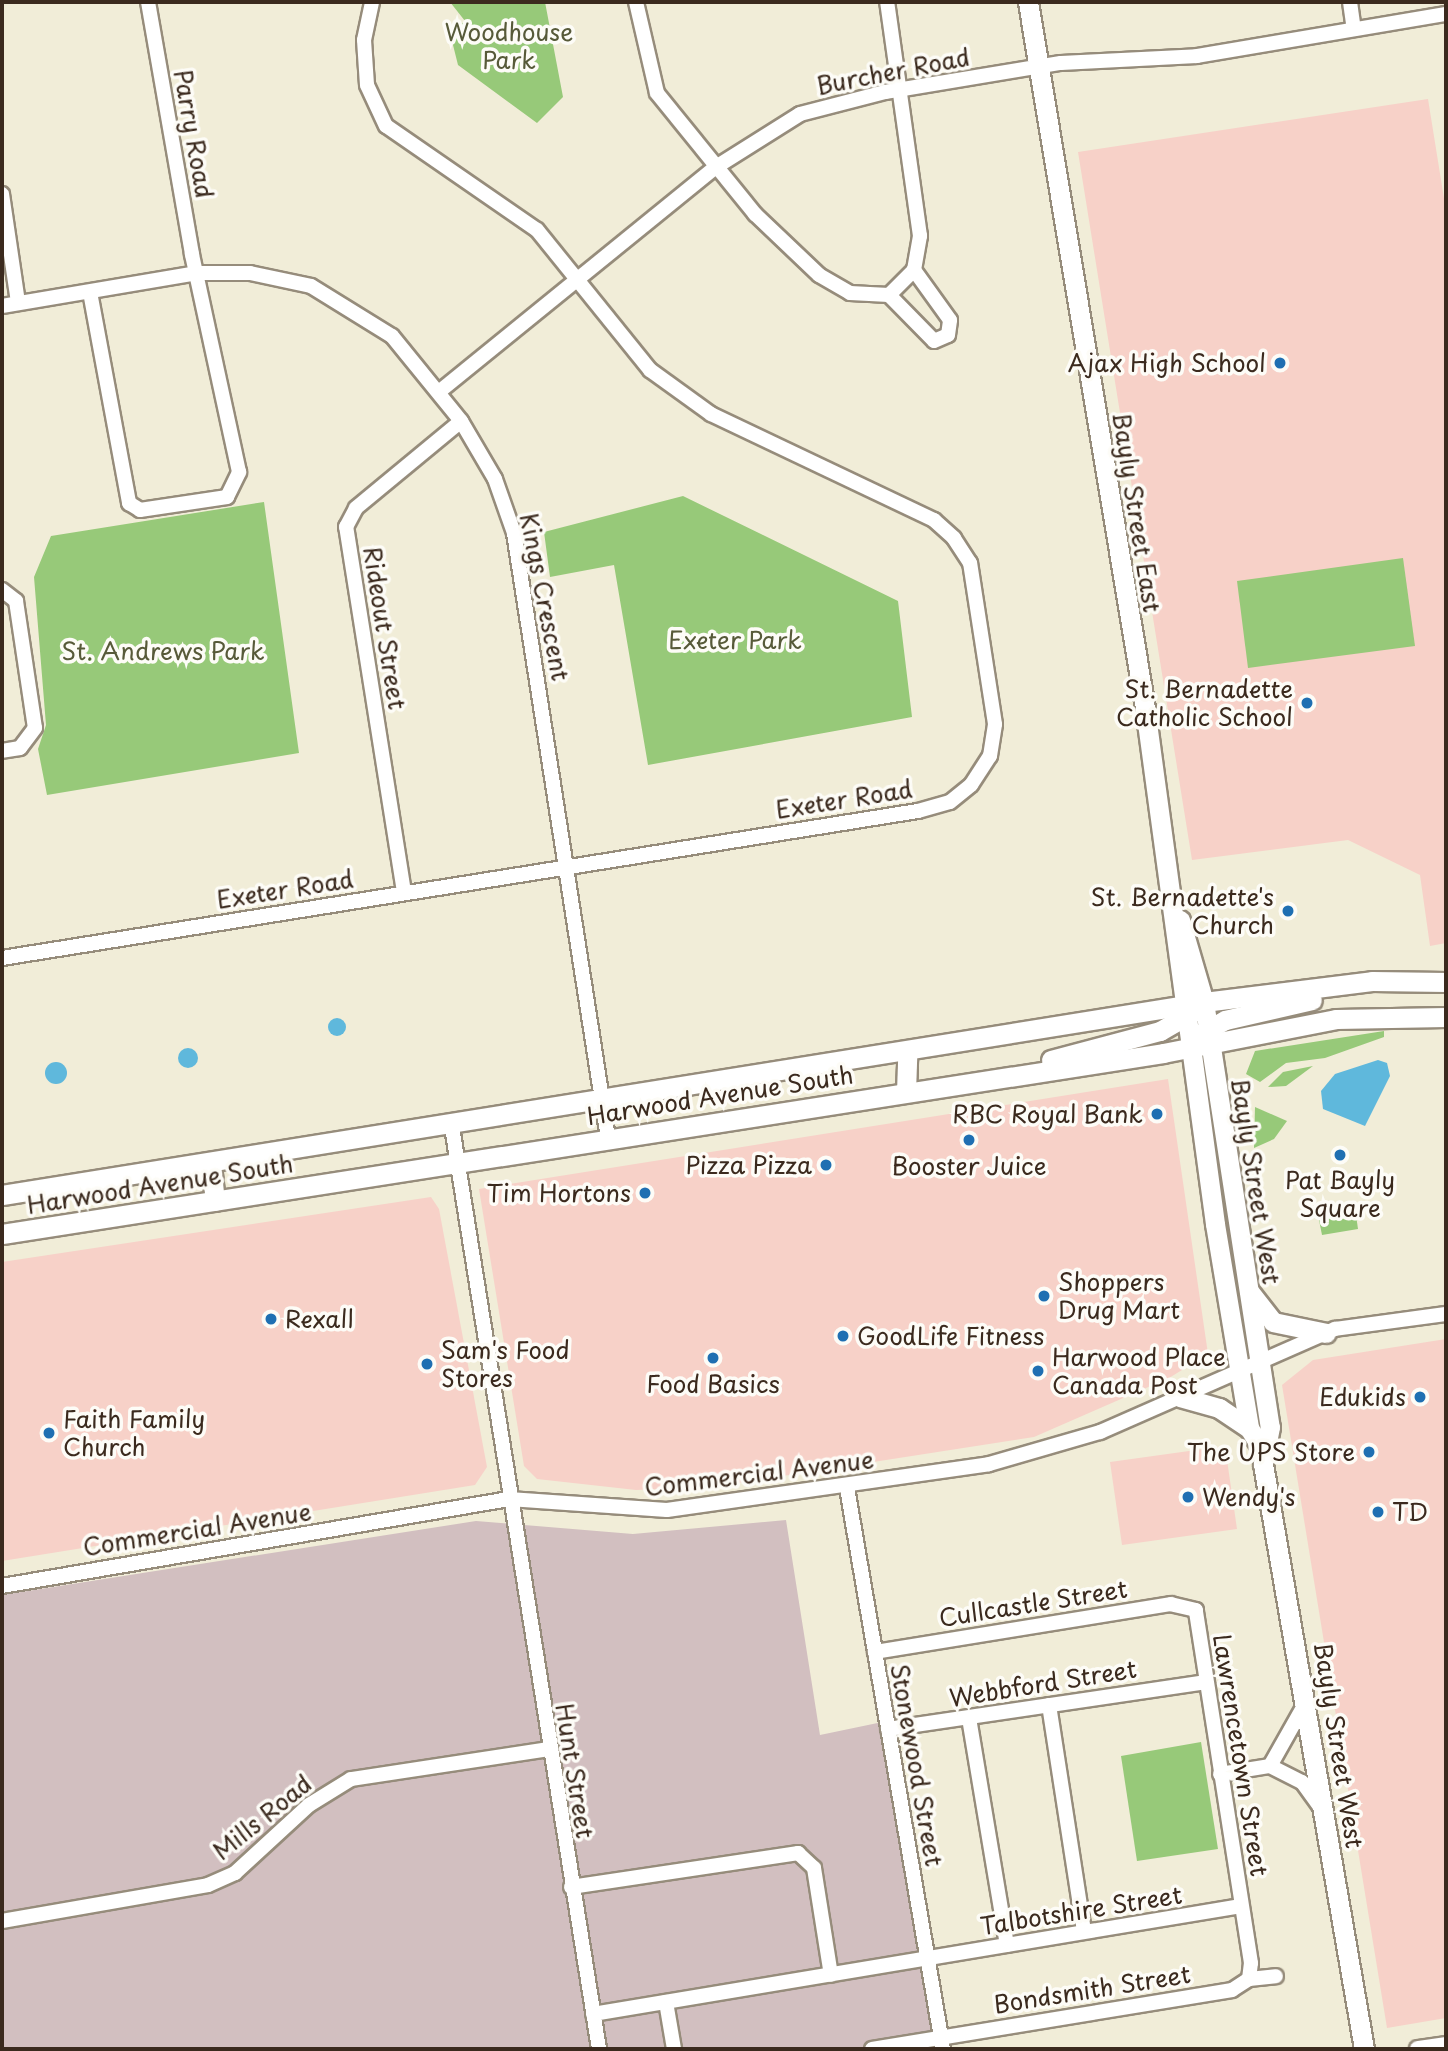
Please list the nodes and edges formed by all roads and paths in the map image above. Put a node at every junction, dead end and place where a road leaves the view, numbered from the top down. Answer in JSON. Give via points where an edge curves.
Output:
{"nodes":[{"id":1,"x":148,"y":2,"type":"edge"},
{"id":2,"x":372,"y":2,"type":"edge"},
{"id":3,"x":887,"y":2,"type":"edge"},
{"id":4,"x":1028,"y":2,"type":"edge"},
{"id":5,"x":1350,"y":2,"type":"edge"},
{"id":6,"x":638,"y":3,"type":"edge"},
{"id":7,"x":1446,"y":14,"type":"edge"},
{"id":8,"x":1354,"y":29,"type":"junction"},
{"id":9,"x":1037,"y":67,"type":"junction"},
{"id":10,"x":900,"y":89,"type":"junction"},
{"id":11,"x":716,"y":167,"type":"junction"},
{"id":12,"x":2,"y":194,"type":"edge"},
{"id":13,"x":914,"y":270,"type":"junction"},
{"id":14,"x":197,"y":273,"type":"junction"},
{"id":15,"x":578,"y":278,"type":"junction"},
{"id":16,"x":90,"y":292,"type":"junction"},
{"id":17,"x":889,"y":295,"type":"junction"},
{"id":18,"x":18,"y":303,"type":"junction"},
{"id":19,"x":2,"y":306,"type":"edge"},
{"id":20,"x":440,"y":391,"type":"junction"},
{"id":21,"x":461,"y":421,"type":"junction"},
{"id":22,"x":2,"y":590,"type":"edge"},
{"id":23,"x":2,"y":751,"type":"edge"},
{"id":24,"x":566,"y":868,"type":"junction"},
{"id":25,"x":404,"y":892,"type":"junction"},
{"id":26,"x":1174,"y":906,"type":"junction"},
{"id":27,"x":2,"y":958,"type":"edge"},
{"id":28,"x":1446,"y":982,"type":"edge"},
{"id":29,"x":1332,"y":989,"type":"junction"},
{"id":30,"x":1204,"y":1002,"type":"junction"},
{"id":31,"x":1183,"y":1012,"type":"junction"},
{"id":32,"x":1446,"y":1017,"type":"edge"},
{"id":33,"x":1209,"y":1036,"type":"junction"},
{"id":34,"x":1190,"y":1049,"type":"junction"},
{"id":35,"x":907,"y":1054,"type":"junction"},
{"id":36,"x":1000,"y":1075,"type":"junction"},
{"id":37,"x":906,"y":1092,"type":"junction"},
{"id":38,"x":603,"y":1102,"type":"junction"},
{"id":39,"x":452,"y":1126,"type":"junction"},
{"id":40,"x":608,"y":1138,"type":"junction"},
{"id":41,"x":456,"y":1162,"type":"junction"},
{"id":42,"x":211,"y":1164,"type":"junction"},
{"id":43,"x":2,"y":1195,"type":"edge"},
{"id":44,"x":215,"y":1201,"type":"junction"},
{"id":45,"x":2,"y":1234,"type":"edge"},
{"id":46,"x":1248,"y":1289,"type":"junction"},
{"id":47,"x":1446,"y":1314,"type":"edge"},
{"id":48,"x":1326,"y":1333,"type":"junction"},
{"id":49,"x":1249,"y":1369,"type":"junction"},
{"id":50,"x":1180,"y":1397,"type":"junction"},
{"id":51,"x":1249,"y":1428,"type":"junction"},
{"id":52,"x":1262,"y":1449,"type":"junction"},
{"id":53,"x":847,"y":1488,"type":"junction"},
{"id":54,"x":509,"y":1499,"type":"junction"},
{"id":55,"x":2,"y":1586,"type":"edge"},
{"id":56,"x":1196,"y":1610,"type":"joint"},
{"id":57,"x":875,"y":1652,"type":"junction"},
{"id":58,"x":1205,"y":1682,"type":"junction"},
{"id":59,"x":1306,"y":1699,"type":"junction"},
{"id":60,"x":1049,"y":1705,"type":"junction"},
{"id":61,"x":970,"y":1718,"type":"junction"},
{"id":62,"x":888,"y":1730,"type":"junction"},
{"id":63,"x":549,"y":1749,"type":"junction"},
{"id":64,"x":1270,"y":1766,"type":"junction"},
{"id":65,"x":1220,"y":1774,"type":"junction"},
{"id":66,"x":1325,"y":1814,"type":"junction"},
{"id":67,"x":571,"y":1887,"type":"junction"},
{"id":68,"x":1241,"y":1906,"type":"junction"},
{"id":69,"x":2,"y":1921,"type":"edge"},
{"id":70,"x":1084,"y":1931,"type":"junction"},
{"id":71,"x":1007,"y":1945,"type":"junction"},
{"id":72,"x":928,"y":1959,"type":"junction"},
{"id":73,"x":831,"y":1975,"type":"junction"},
{"id":74,"x":1276,"y":1976,"type":"dead end"},
{"id":75,"x":1249,"y":1979,"type":"junction"},
{"id":76,"x":666,"y":2002,"type":"junction"},
{"id":77,"x":593,"y":2014,"type":"junction"},
{"id":78,"x":942,"y":2043,"type":"edge"},
{"id":79,"x":1446,"y":2045,"type":"edge"},
{"id":80,"x":598,"y":2049,"type":"edge"},
{"id":81,"x":674,"y":2049,"type":"edge"},
{"id":82,"x":872,"y":2049,"type":"edge"},
{"id":83,"x":1364,"y":2049,"type":"edge"},
{"id":84,"x":1418,"y":2049,"type":"edge"}],
"edges":[{"from":1,"to":14,"type":"street","name":"Parry Road"},
{"from":2,"to":15,"type":"street","name":"Exeter Road","via":[[364,40],[368,85],[386,126],[537,230]]},
{"from":3,"to":10,"type":"street"},
{"from":4,"to":9,"type":"main road","name":"Bayly Street East"},
{"from":5,"to":8,"type":"street"},
{"from":6,"to":11,"type":"street","via":[[657,93]]},
{"from":7,"to":8,"type":"street","name":"Burcher Road"},
{"from":8,"to":9,"type":"street","name":"Burcher Road","via":[[1197,56]]},
{"from":9,"to":10,"type":"street","name":"Burcher Road"},
{"from":9,"to":26,"type":"main road","name":"Bayly Street East"},
{"from":10,"to":11,"type":"street","name":"Burcher Road","via":[[800,114]]},
{"from":10,"to":13,"type":"street","via":[[920,236]]},
{"from":11,"to":15,"type":"street","name":"Burcher Road"},
{"from":11,"to":17,"type":"street","via":[[819,275],[850,293]]},
{"from":12,"to":18,"type":"street"},
{"from":13,"to":17,"type":"street"},
{"from":13,"to":17,"type":"street","via":[[950,320],[948,335],[934,341]]},
{"from":14,"to":16,"type":"street","name":"Kings Crescent"},
{"from":14,"to":16,"type":"street","name":"Parry Road","via":[[239,472],[227,497],[140,510],[129,503]]},
{"from":14,"to":20,"type":"street","name":"Kings Crescent","via":[[250,273],[335,297],[392,336]]},
{"from":15,"to":20,"type":"street","name":"Burcher Road"},
{"from":15,"to":24,"type":"street","name":"Exeter Road","via":[[650,370],[688,401],[934,520],[954,538],[970,563],[995,724],[990,756],[971,785],[950,802]]},
{"from":16,"to":18,"type":"street","name":"Kings Crescent"},
{"from":18,"to":19,"type":"street","name":"Kings Crescent"},
{"from":20,"to":21,"type":"street","name":"Kings Crescent"},
{"from":21,"to":24,"type":"street","name":"Kings Crescent","via":[[495,479],[514,533]]},
{"from":21,"to":25,"type":"street","name":"Rideout Street","via":[[356,508],[346,527]]},
{"from":22,"to":23,"type":"street","via":[[16,601],[35,728],[20,748]]},
{"from":24,"to":25,"type":"street","name":"Exeter Road"},
{"from":24,"to":38,"type":"street","name":"Kings Crescent"},
{"from":25,"to":27,"type":"street","name":"Exeter Road"},
{"from":26,"to":30,"type":"main road","name":"Bayly Street East"},
{"from":26,"to":31,"type":"main road","name":"Bayly Street East"},
{"from":28,"to":29,"type":"main road","name":"Harwood Avenue South","via":[[1372,981]]},
{"from":29,"to":30,"type":"main road","name":"Harwood Avenue South"},
{"from":29,"to":33,"type":"main road"},
{"from":30,"to":31,"type":"main road","name":"Harwood Avenue South"},
{"from":30,"to":33,"type":"main road","name":"Bayly Street West"},
{"from":31,"to":34,"type":"main road","name":"Bayly Street West"},
{"from":31,"to":35,"type":"main road","name":"Harwood Avenue South"},
{"from":31,"to":36,"type":"main road","via":[[1160,1031]]},
{"from":32,"to":33,"type":"main road","via":[[1336,1019]]},
{"from":33,"to":34,"type":"main road"},
{"from":33,"to":46,"type":"main road","name":"Bayly Street West"},
{"from":34,"to":36,"type":"main road","name":"Harwood Avenue South"},
{"from":34,"to":49,"type":"main road","name":"Bayly Street West"},
{"from":35,"to":37,"type":"main road"},
{"from":35,"to":38,"type":"main road","name":"Harwood Avenue South"},
{"from":36,"to":37,"type":"main road","name":"Harwood Avenue South"},
{"from":37,"to":40,"type":"main road","name":"Harwood Avenue South"},
{"from":38,"to":39,"type":"main road","name":"Harwood Avenue South"},
{"from":38,"to":40,"type":"street","name":"Kings Crescent"},
{"from":39,"to":41,"type":"street"},
{"from":39,"to":42,"type":"main road","name":"Harwood Avenue South"},
{"from":40,"to":41,"type":"main road","name":"Harwood Avenue South"},
{"from":41,"to":44,"type":"main road","name":"Harwood Avenue South"},
{"from":41,"to":54,"type":"street","name":"Hunt Street"},
{"from":42,"to":43,"type":"main road","name":"Harwood Avenue South"},
{"from":42,"to":44,"type":"main road"},
{"from":44,"to":45,"type":"main road","name":"Harwood Avenue South"},
{"from":46,"to":48,"type":"main road","via":[[1273,1322]]},
{"from":46,"to":49,"type":"main road","name":"Bayly Street West"},
{"from":47,"to":48,"type":"street","name":"Commercial Avenue"},
{"from":48,"to":49,"type":"street","name":"Commercial Avenue"},
{"from":49,"to":50,"type":"street","name":"Commercial Avenue"},
{"from":49,"to":51,"type":"main road","name":"Bayly Street West"},
{"from":49,"to":52,"type":"main road","name":"Bayly Street West","via":[[1270,1427]]},
{"from":50,"to":51,"type":"main road","via":[[1219,1408]]},
{"from":50,"to":53,"type":"street","name":"Commercial Avenue","via":[[1036,1455]]},
{"from":51,"to":52,"type":"main road","name":"Bayly Street West"},
{"from":52,"to":59,"type":"main road","name":"Bayly Street West"},
{"from":53,"to":54,"type":"street","name":"Commercial Avenue","via":[[667,1510]]},
{"from":53,"to":57,"type":"street","name":"Stonewood Street"},
{"from":54,"to":55,"type":"street","name":"Commercial Avenue"},
{"from":54,"to":63,"type":"street","name":"Hunt Street"},
{"from":56,"to":57,"type":"street","name":"Cullcastle Street","via":[[1171,1604]]},
{"from":56,"to":58,"type":"street","name":"Lawrencetown Street"},
{"from":57,"to":62,"type":"street","name":"Stonewood Street"},
{"from":58,"to":60,"type":"street","name":"Webbford Street"},
{"from":58,"to":65,"type":"street","name":"Lawrencetown Street"},
{"from":59,"to":64,"type":"street"},
{"from":59,"to":66,"type":"main road","name":"Bayly Street West"},
{"from":60,"to":61,"type":"street","name":"Webbford Street"},
{"from":60,"to":70,"type":"street"},
{"from":61,"to":62,"type":"street","name":"Webbford Street"},
{"from":61,"to":71,"type":"street"},
{"from":62,"to":72,"type":"street","name":"Stonewood Street"},
{"from":63,"to":67,"type":"street","name":"Hunt Street"},
{"from":63,"to":69,"type":"street","name":"Mills Road","via":[[351,1779],[309,1805],[235,1873],[208,1885]]},
{"from":64,"to":65,"type":"street"},
{"from":64,"to":66,"type":"street","via":[[1302,1782]]},
{"from":65,"to":68,"type":"street","name":"Lawrencetown Street"},
{"from":66,"to":83,"type":"main road","name":"Bayly Street West"},
{"from":67,"to":73,"type":"street","via":[[798,1853],[814,1868]]},
{"from":67,"to":77,"type":"street","name":"Hunt Street"},
{"from":68,"to":70,"type":"street","name":"Talbotshire Street"},
{"from":68,"to":75,"type":"street"},
{"from":70,"to":71,"type":"street","name":"Talbotshire Street"},
{"from":71,"to":72,"type":"street","name":"Talbotshire Street"},
{"from":72,"to":73,"type":"street","name":"Talbotshire Street"},
{"from":72,"to":78,"type":"street","name":"Stonewood Street"},
{"from":73,"to":76,"type":"street","name":"Talbotshire Street"},
{"from":74,"to":75,"type":"street","name":"Bondsmith Street"},
{"from":75,"to":78,"type":"street","name":"Bondsmith Street","via":[[1232,1990]]},
{"from":76,"to":77,"type":"street","name":"Talbotshire Street"},
{"from":76,"to":81,"type":"street"},
{"from":77,"to":80,"type":"street","name":"Hunt Street"},
{"from":78,"to":82,"type":"street","name":"Bondsmith Street"},
{"from":79,"to":84,"type":"street"}]}
